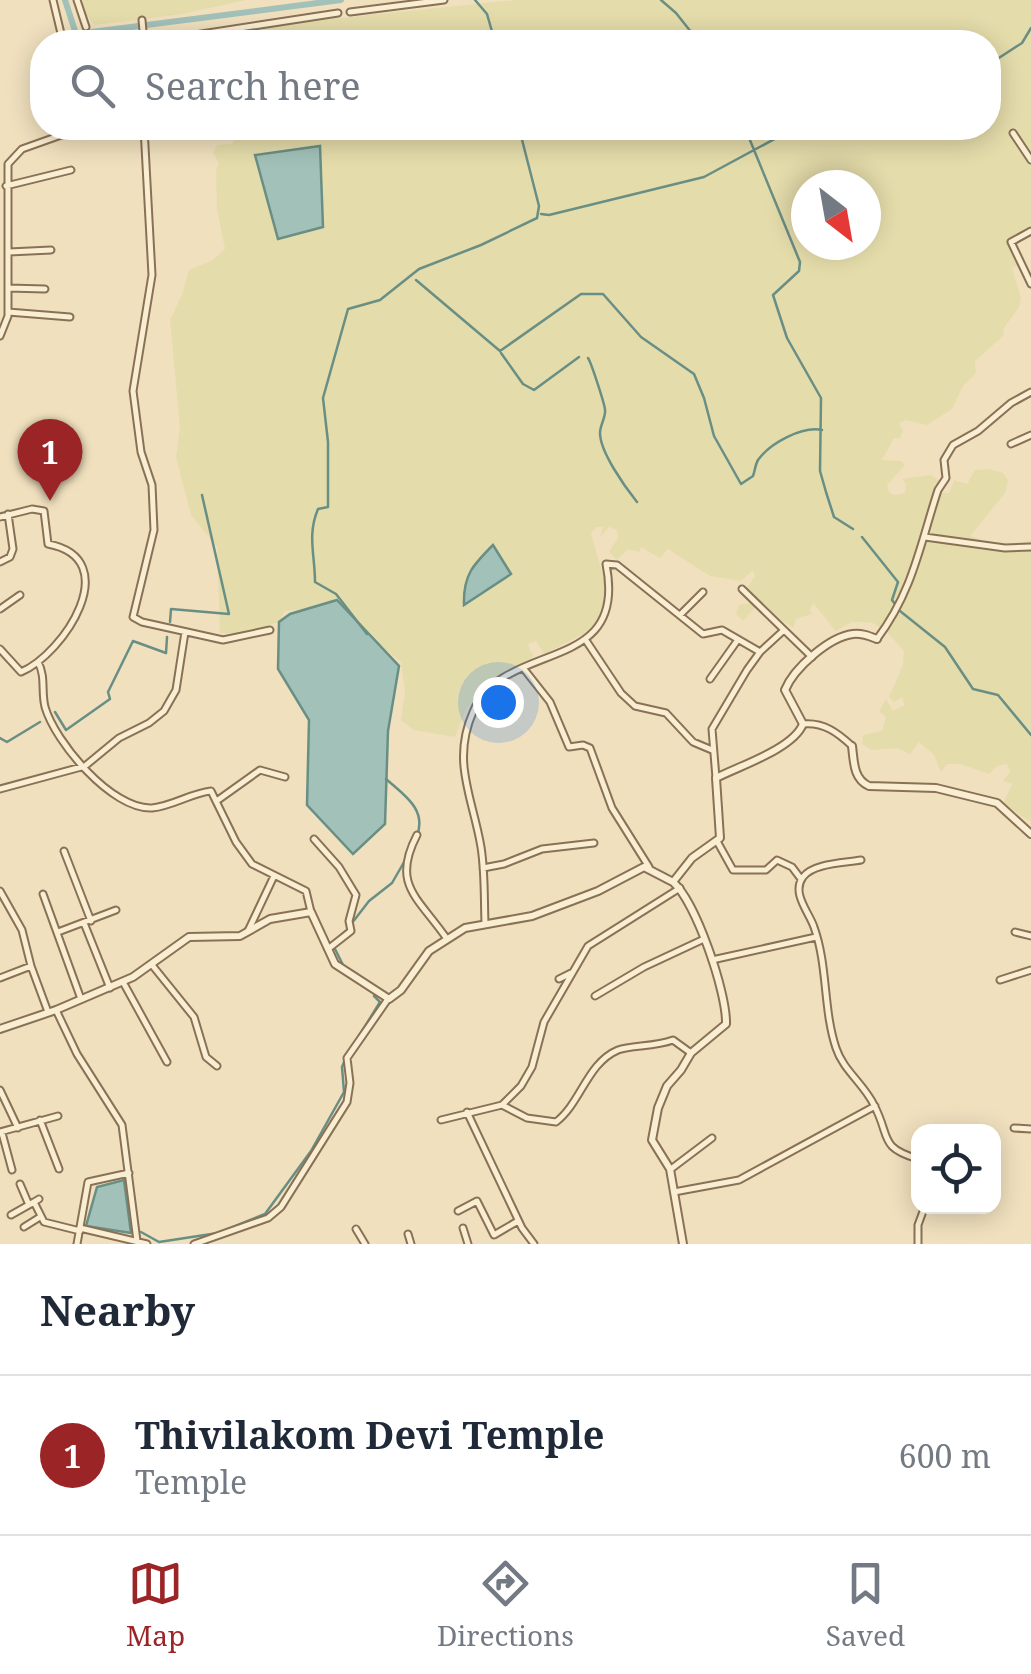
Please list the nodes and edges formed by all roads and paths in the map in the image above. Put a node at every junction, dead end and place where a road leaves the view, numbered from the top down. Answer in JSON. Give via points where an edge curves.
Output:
{"nodes":[{"id":1,"x":53,"y":0,"type":"edge"},
{"id":2,"x":77,"y":0,"type":"edge"},
{"id":3,"x":444,"y":0,"type":"edge"},
{"id":4,"x":350,"y":12,"type":"dead end"},
{"id":5,"x":338,"y":14,"type":"dead end"},
{"id":6,"x":142,"y":20,"type":"dead end"},
{"id":7,"x":86,"y":27,"type":"dead end"},
{"id":8,"x":61,"y":30,"type":"edge"},
{"id":9,"x":144,"y":30,"type":"edge"},
{"id":10,"x":218,"y":30,"type":"edge"},
{"id":11,"x":1012,"y":133,"type":"dead end"},
{"id":12,"x":53,"y":140,"type":"edge"},
{"id":13,"x":145,"y":140,"type":"edge"},
{"id":14,"x":1031,"y":160,"type":"edge"},
{"id":15,"x":71,"y":170,"type":"dead end"},
{"id":16,"x":6,"y":186,"type":"junction"},
{"id":17,"x":1031,"y":230,"type":"edge"},
{"id":18,"x":51,"y":250,"type":"dead end"},
{"id":19,"x":8,"y":252,"type":"junction"},
{"id":20,"x":1031,"y":284,"type":"edge"},
{"id":21,"x":8,"y":288,"type":"junction"},
{"id":22,"x":46,"y":288,"type":"dead end"},
{"id":23,"x":8,"y":312,"type":"junction"},
{"id":24,"x":70,"y":316,"type":"dead end"},
{"id":25,"x":0,"y":336,"type":"edge"},
{"id":26,"x":1030,"y":394,"type":"edge"},
{"id":27,"x":1031,"y":435,"type":"edge"},
{"id":28,"x":1011,"y":444,"type":"dead end"},
{"id":29,"x":8,"y":514,"type":"junction"},
{"id":30,"x":0,"y":517,"type":"edge"},
{"id":31,"x":924,"y":537,"type":"junction"},
{"id":32,"x":1031,"y":547,"type":"edge"},
{"id":33,"x":0,"y":562,"type":"edge"},
{"id":34,"x":742,"y":589,"type":"dead end"},
{"id":35,"x":703,"y":592,"type":"dead end"},
{"id":36,"x":20,"y":594,"type":"dead end"},
{"id":37,"x":0,"y":609,"type":"edge"},
{"id":38,"x":680,"y":615,"type":"junction"},
{"id":39,"x":270,"y":630,"type":"dead end"},
{"id":40,"x":784,"y":630,"type":"junction"},
{"id":41,"x":185,"y":632,"type":"junction"},
{"id":42,"x":585,"y":639,"type":"junction"},
{"id":43,"x":877,"y":640,"type":"joint"},
{"id":44,"x":737,"y":641,"type":"junction"},
{"id":45,"x":0,"y":649,"type":"edge"},
{"id":46,"x":760,"y":652,"type":"junction"},
{"id":47,"x":813,"y":658,"type":"junction"},
{"id":48,"x":38,"y":662,"type":"junction"},
{"id":49,"x":524,"y":669,"type":"junction"},
{"id":50,"x":710,"y":679,"type":"dead end"},
{"id":51,"x":803,"y":724,"type":"junction"},
{"id":52,"x":852,"y":746,"type":"joint"},
{"id":53,"x":712,"y":750,"type":"junction"},
{"id":54,"x":86,"y":766,"type":"junction"},
{"id":55,"x":284,"y":777,"type":"dead end"},
{"id":56,"x":716,"y":778,"type":"junction"},
{"id":57,"x":0,"y":790,"type":"edge"},
{"id":58,"x":217,"y":800,"type":"junction"},
{"id":59,"x":417,"y":834,"type":"dead end"},
{"id":60,"x":1031,"y":834,"type":"edge"},
{"id":61,"x":314,"y":839,"type":"dead end"},
{"id":62,"x":594,"y":843,"type":"dead end"},
{"id":63,"x":718,"y":843,"type":"junction"},
{"id":64,"x":64,"y":851,"type":"dead end"},
{"id":65,"x":861,"y":860,"type":"dead end"},
{"id":66,"x":649,"y":867,"type":"junction"},
{"id":67,"x":483,"y":868,"type":"junction"},
{"id":68,"x":274,"y":876,"type":"junction"},
{"id":69,"x":801,"y":879,"type":"junction"},
{"id":70,"x":676,"y":884,"type":"junction"},
{"id":71,"x":0,"y":892,"type":"edge"},
{"id":72,"x":43,"y":894,"type":"dead end"},
{"id":73,"x":116,"y":910,"type":"dead end"},
{"id":74,"x":310,"y":912,"type":"junction"},
{"id":75,"x":87,"y":922,"type":"junction"},
{"id":76,"x":486,"y":923,"type":"junction"},
{"id":77,"x":248,"y":931,"type":"junction"},
{"id":78,"x":58,"y":932,"type":"junction"},
{"id":79,"x":1015,"y":932,"type":"dead end"},
{"id":80,"x":1031,"y":936,"type":"edge"},
{"id":81,"x":816,"y":937,"type":"junction"},
{"id":82,"x":447,"y":939,"type":"junction"},
{"id":83,"x":704,"y":940,"type":"junction"},
{"id":84,"x":328,"y":949,"type":"junction"},
{"id":85,"x":711,"y":960,"type":"junction"},
{"id":86,"x":152,"y":965,"type":"junction"},
{"id":87,"x":31,"y":966,"type":"junction"},
{"id":88,"x":1031,"y":970,"type":"edge"},
{"id":89,"x":574,"y":972,"type":"junction"},
{"id":90,"x":0,"y":978,"type":"edge"},
{"id":91,"x":559,"y":979,"type":"dead end"},
{"id":92,"x":1000,"y":980,"type":"dead end"},
{"id":93,"x":123,"y":982,"type":"junction"},
{"id":94,"x":110,"y":988,"type":"junction"},
{"id":95,"x":595,"y":996,"type":"dead end"},
{"id":96,"x":81,"y":999,"type":"junction"},
{"id":97,"x":388,"y":999,"type":"junction"},
{"id":98,"x":52,"y":1011,"type":"junction"},
{"id":99,"x":0,"y":1028,"type":"edge"},
{"id":100,"x":691,"y":1052,"type":"junction"},
{"id":101,"x":167,"y":1062,"type":"dead end"},
{"id":102,"x":217,"y":1066,"type":"dead end"},
{"id":103,"x":0,"y":1090,"type":"edge"},
{"id":104,"x":502,"y":1106,"type":"junction"},
{"id":105,"x":875,"y":1106,"type":"junction"},
{"id":106,"x":467,"y":1112,"type":"junction"},
{"id":107,"x":58,"y":1116,"type":"dead end"},
{"id":108,"x":40,"y":1120,"type":"junction"},
{"id":109,"x":440,"y":1120,"type":"dead end"},
{"id":110,"x":18,"y":1128,"type":"junction"},
{"id":111,"x":1014,"y":1128,"type":"dead end"},
{"id":112,"x":1031,"y":1129,"type":"edge"},
{"id":113,"x":1,"y":1133,"type":"edge"},
{"id":114,"x":712,"y":1138,"type":"dead end"},
{"id":115,"x":911,"y":1157,"type":"edge"},
{"id":116,"x":59,"y":1169,"type":"dead end"},
{"id":117,"x":670,"y":1169,"type":"junction"},
{"id":118,"x":12,"y":1170,"type":"dead end"},
{"id":119,"x":129,"y":1173,"type":"junction"},
{"id":120,"x":20,"y":1184,"type":"dead end"},
{"id":121,"x":674,"y":1192,"type":"junction"},
{"id":122,"x":34,"y":1202,"type":"junction"},
{"id":123,"x":458,"y":1210,"type":"dead end"},
{"id":124,"x":922,"y":1214,"type":"edge"},
{"id":125,"x":11,"y":1215,"type":"dead end"},
{"id":126,"x":40,"y":1217,"type":"junction"},
{"id":127,"x":518,"y":1221,"type":"junction"},
{"id":128,"x":24,"y":1227,"type":"dead end"},
{"id":129,"x":356,"y":1228,"type":"dead end"},
{"id":130,"x":463,"y":1228,"type":"dead end"},
{"id":131,"x":80,"y":1230,"type":"junction"},
{"id":132,"x":408,"y":1234,"type":"dead end"},
{"id":133,"x":137,"y":1241,"type":"junction"},
{"id":134,"x":210,"y":1242,"type":"edge"},
{"id":135,"x":77,"y":1244,"type":"edge"},
{"id":136,"x":147,"y":1244,"type":"edge"},
{"id":137,"x":194,"y":1244,"type":"edge"},
{"id":138,"x":365,"y":1244,"type":"edge"},
{"id":139,"x":411,"y":1244,"type":"edge"},
{"id":140,"x":468,"y":1244,"type":"edge"},
{"id":141,"x":534,"y":1244,"type":"edge"},
{"id":142,"x":683,"y":1244,"type":"edge"},
{"id":143,"x":918,"y":1244,"type":"edge"}],
"edges":[{"from":1,"to":8,"type":"street"},
{"from":2,"to":7,"type":"street"},
{"from":3,"to":4,"type":"street"},
{"from":5,"to":10,"type":"street"},
{"from":6,"to":9,"type":"street"},
{"from":11,"to":14,"type":"street"},
{"from":12,"to":16,"type":"street","via":[[14,156]]},
{"from":13,"to":41,"type":"street","via":[[152,275],[133,391],[154,530],[133,615]]},
{"from":15,"to":16,"type":"street"},
{"from":16,"to":19,"type":"street"},
{"from":17,"to":20,"type":"street","via":[[1011,242]]},
{"from":18,"to":19,"type":"street"},
{"from":19,"to":21,"type":"street"},
{"from":21,"to":22,"type":"street"},
{"from":21,"to":23,"type":"street"},
{"from":23,"to":24,"type":"street"},
{"from":23,"to":25,"type":"street"},
{"from":26,"to":31,"type":"street","via":[[953,445]]},
{"from":27,"to":28,"type":"street"},
{"from":29,"to":30,"type":"street"},
{"from":29,"to":33,"type":"street","via":[[13,549]]},
{"from":29,"to":48,"type":"street","via":[[44,511],[48,544],[75,554],[85,570],[78,611]]},
{"from":31,"to":32,"type":"street"},
{"from":31,"to":43,"type":"street","via":[[910,586]]},
{"from":34,"to":40,"type":"street"},
{"from":35,"to":38,"type":"street"},
{"from":36,"to":37,"type":"street"},
{"from":38,"to":42,"type":"street","via":[[612,562],[606,564],[604,621]]},
{"from":38,"to":44,"type":"street","via":[[703,634],[719,629]]},
{"from":39,"to":41,"type":"street","via":[[224,640]]},
{"from":40,"to":46,"type":"street"},
{"from":40,"to":47,"type":"street"},
{"from":41,"to":54,"type":"street","via":[[172,700]]},
{"from":42,"to":49,"type":"street"},
{"from":42,"to":53,"type":"street","via":[[635,706],[666,713],[692,742]]},
{"from":43,"to":47,"type":"street","via":[[849,634]]},
{"from":44,"to":46,"type":"street"},
{"from":44,"to":50,"type":"street"},
{"from":45,"to":48,"type":"street","via":[[21,672]]},
{"from":46,"to":53,"type":"street","via":[[712,729]]},
{"from":47,"to":51,"type":"street","via":[[785,690]]},
{"from":48,"to":54,"type":"street","via":[[44,704],[57,733]]},
{"from":49,"to":66,"type":"street","via":[[550,702],[569,747],[590,748],[612,808]]},
{"from":49,"to":67,"type":"street","via":[[488,687],[467,728],[463,771]]},
{"from":51,"to":52,"type":"street","via":[[831,729]]},
{"from":51,"to":56,"type":"street","via":[[791,739]]},
{"from":52,"to":60,"type":"street","via":[[862,783],[936,788],[997,803]]},
{"from":53,"to":56,"type":"street"},
{"from":54,"to":57,"type":"street"},
{"from":54,"to":58,"type":"street","via":[[110,794],[136,805],[168,805],[206,790]]},
{"from":55,"to":58,"type":"street","via":[[260,770]]},
{"from":56,"to":63,"type":"street"},
{"from":58,"to":68,"type":"street","via":[[252,864]]},
{"from":59,"to":82,"type":"street","via":[[405,857],[404,879]]},
{"from":61,"to":84,"type":"street","via":[[356,895],[351,931]]},
{"from":62,"to":67,"type":"street","via":[[542,849]]},
{"from":63,"to":69,"type":"street","via":[[733,870],[766,870],[777,860]]},
{"from":63,"to":70,"type":"street","via":[[692,858]]},
{"from":64,"to":75,"type":"street"},
{"from":65,"to":69,"type":"street","via":[[816,868]]},
{"from":66,"to":70,"type":"street"},
{"from":66,"to":76,"type":"street","via":[[532,916]]},
{"from":67,"to":76,"type":"street"},
{"from":68,"to":74,"type":"street","via":[[306,892]]},
{"from":68,"to":77,"type":"street"},
{"from":69,"to":81,"type":"street"},
{"from":70,"to":83,"type":"street"},
{"from":70,"to":89,"type":"street","via":[[588,946]]},
{"from":71,"to":87,"type":"street","via":[[22,930]]},
{"from":72,"to":78,"type":"street"},
{"from":73,"to":75,"type":"street"},
{"from":74,"to":77,"type":"street","via":[[270,918]]},
{"from":74,"to":84,"type":"street"},
{"from":75,"to":78,"type":"street"},
{"from":75,"to":94,"type":"street"},
{"from":76,"to":82,"type":"street"},
{"from":77,"to":86,"type":"street","via":[[190,937]]},
{"from":78,"to":96,"type":"street"},
{"from":79,"to":80,"type":"street"},
{"from":81,"to":85,"type":"street"},
{"from":81,"to":105,"type":"street","via":[[836,1048]]},
{"from":82,"to":97,"type":"street","via":[[428,950]]},
{"from":83,"to":85,"type":"street"},
{"from":83,"to":95,"type":"street"},
{"from":84,"to":97,"type":"street","via":[[335,964]]},
{"from":85,"to":100,"type":"street","via":[[724,993],[726,1024]]},
{"from":86,"to":93,"type":"street"},
{"from":86,"to":102,"type":"street","via":[[194,1017],[202,1046]]},
{"from":87,"to":90,"type":"street"},
{"from":87,"to":98,"type":"street"},
{"from":88,"to":92,"type":"street"},
{"from":89,"to":91,"type":"street"},
{"from":89,"to":104,"type":"street","via":[[544,1022],[532,1066]]},
{"from":93,"to":94,"type":"street"},
{"from":93,"to":101,"type":"street"},
{"from":94,"to":96,"type":"street"},
{"from":96,"to":98,"type":"street"},
{"from":97,"to":134,"type":"street","via":[[348,1058],[347,1102],[281,1207]]},
{"from":98,"to":99,"type":"street"},
{"from":98,"to":119,"type":"street","via":[[122,1126]]},
{"from":100,"to":104,"type":"street","via":[[673,1040],[619,1050],[595,1069],[556,1122]]},
{"from":100,"to":117,"type":"street","via":[[667,1086],[652,1140]]},
{"from":103,"to":110,"type":"street"},
{"from":104,"to":106,"type":"street"},
{"from":105,"to":115,"type":"street","via":[[889,1146]]},
{"from":105,"to":121,"type":"street","via":[[739,1180]]},
{"from":106,"to":109,"type":"street"},
{"from":106,"to":127,"type":"street"},
{"from":107,"to":108,"type":"street"},
{"from":108,"to":110,"type":"street"},
{"from":108,"to":116,"type":"street"},
{"from":110,"to":113,"type":"street"},
{"from":111,"to":112,"type":"street"},
{"from":113,"to":118,"type":"street"},
{"from":114,"to":117,"type":"street"},
{"from":117,"to":121,"type":"street"},
{"from":119,"to":131,"type":"street","via":[[88,1182]]},
{"from":119,"to":133,"type":"street"},
{"from":120,"to":122,"type":"street"},
{"from":121,"to":142,"type":"street"},
{"from":122,"to":125,"type":"street"},
{"from":122,"to":126,"type":"street"},
{"from":123,"to":127,"type":"street","via":[[477,1202],[494,1235]]},
{"from":124,"to":143,"type":"street"},
{"from":126,"to":128,"type":"street"},
{"from":126,"to":131,"type":"street"},
{"from":127,"to":141,"type":"street"},
{"from":129,"to":138,"type":"street"},
{"from":130,"to":140,"type":"street"},
{"from":131,"to":133,"type":"street"},
{"from":131,"to":135,"type":"street"},
{"from":132,"to":139,"type":"street"},
{"from":133,"to":136,"type":"street"},
{"from":134,"to":137,"type":"street"}]}
